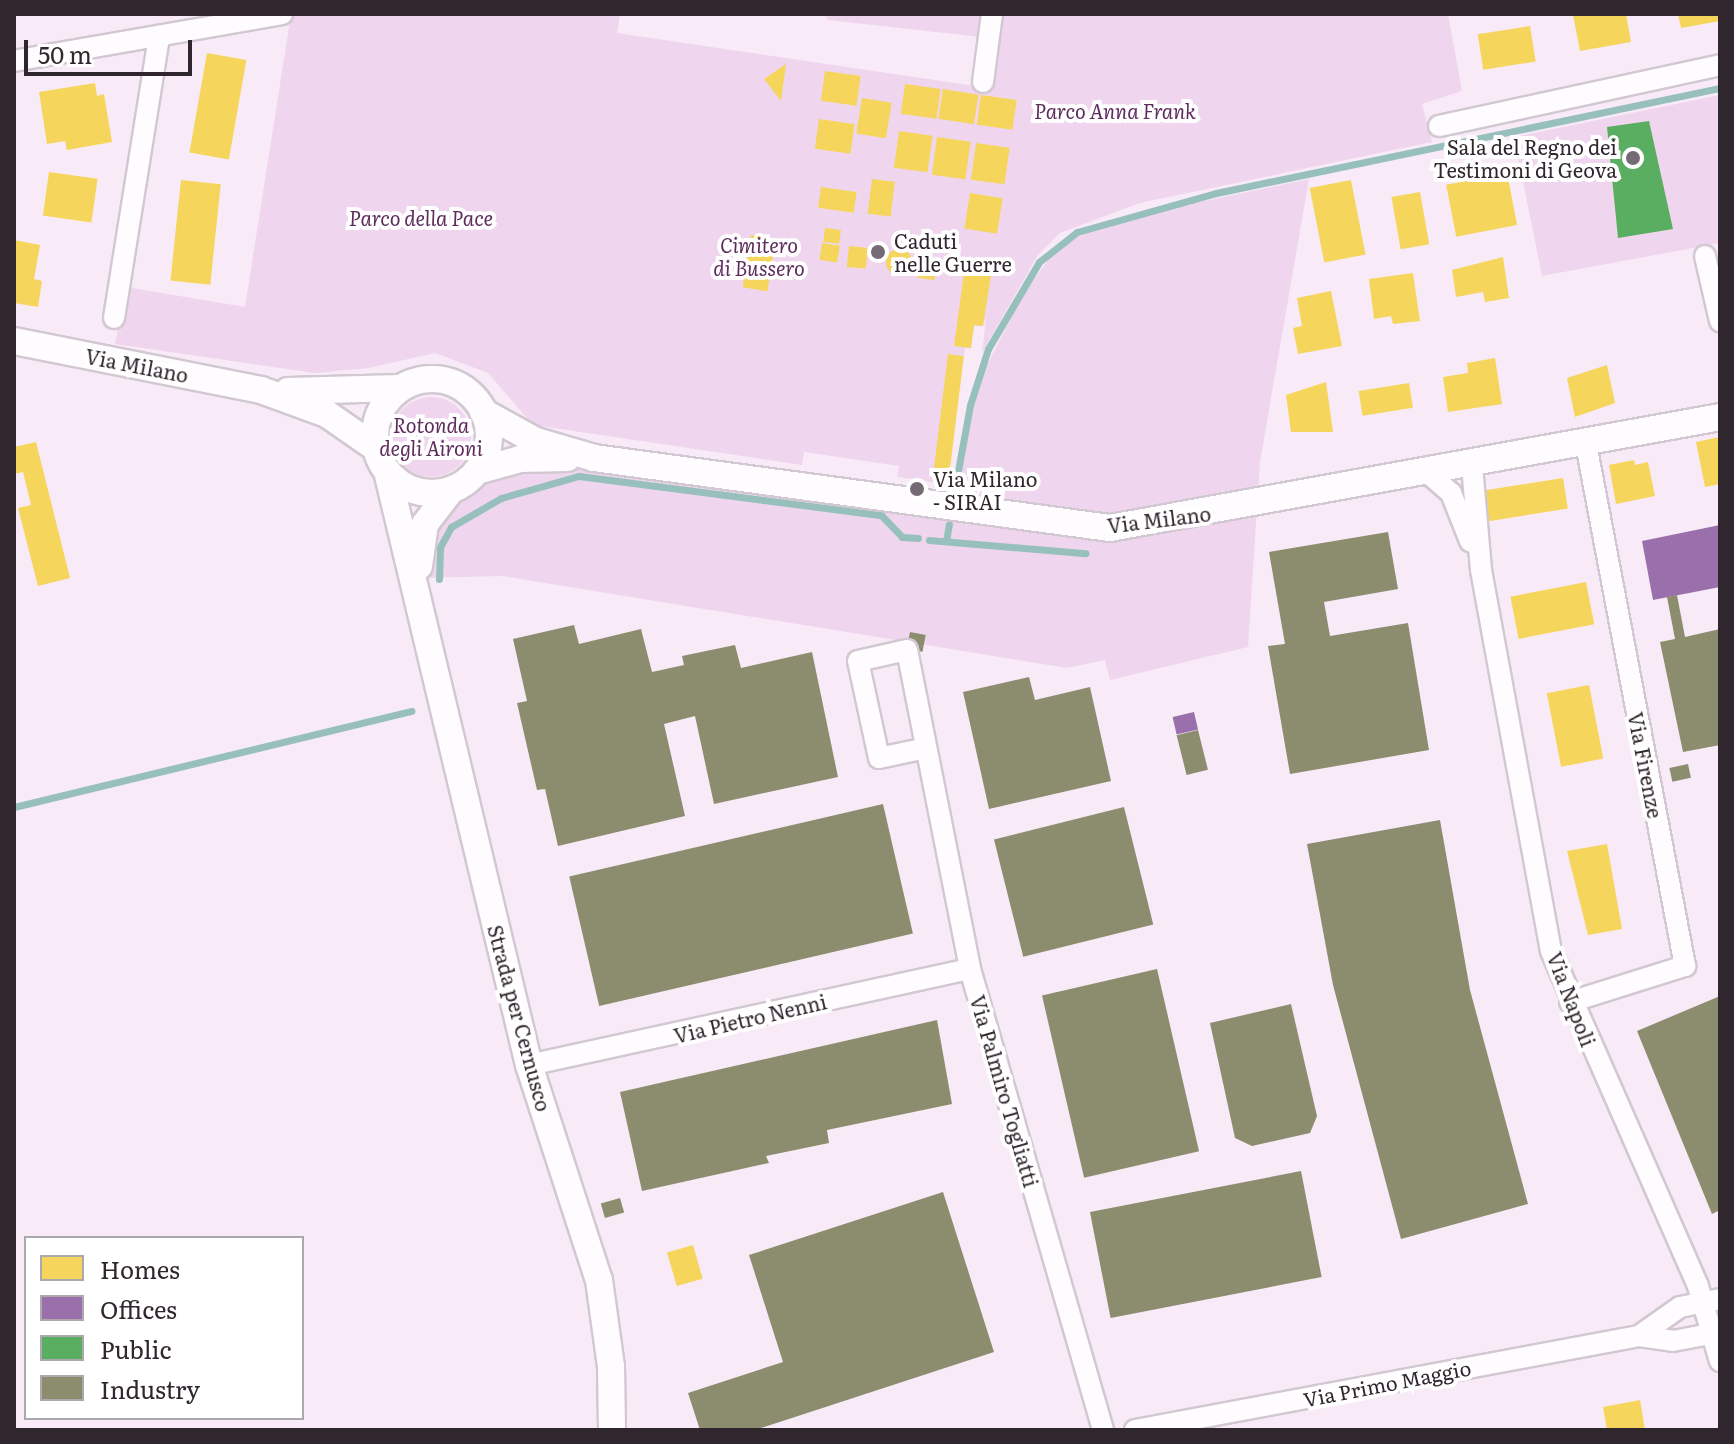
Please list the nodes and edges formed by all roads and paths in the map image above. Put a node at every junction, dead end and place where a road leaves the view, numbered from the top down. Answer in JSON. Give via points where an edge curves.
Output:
{"nodes":[{"id":1,"x":282,"y":14,"type":"edge"},
{"id":2,"x":992,"y":14,"type":"edge"},
{"id":3,"x":159,"y":36,"type":"junction"},
{"id":4,"x":14,"y":61,"type":"edge"},
{"id":5,"x":1720,"y":65,"type":"edge"},
{"id":6,"x":983,"y":82,"type":"dead end"},
{"id":7,"x":1439,"y":126,"type":"dead end"},
{"id":8,"x":1705,"y":256,"type":"dead end"},
{"id":9,"x":114,"y":318,"type":"dead end"},
{"id":10,"x":1720,"y":321,"type":"edge"},
{"id":11,"x":14,"y":341,"type":"edge"},
{"id":12,"x":400,"y":388,"type":"junction"},
{"id":13,"x":261,"y":390,"type":"junction"},
{"id":14,"x":483,"y":412,"type":"junction"},
{"id":15,"x":1720,"y":417,"type":"edge"},
{"id":16,"x":1586,"y":444,"type":"junction"},
{"id":17,"x":594,"y":458,"type":"junction"},
{"id":18,"x":381,"y":459,"type":"junction"},
{"id":19,"x":1472,"y":465,"type":"junction"},
{"id":20,"x":477,"y":471,"type":"junction"},
{"id":21,"x":1429,"y":474,"type":"junction"},
{"id":22,"x":452,"y":489,"type":"junction"},
{"id":23,"x":1481,"y":570,"type":"junction"},
{"id":24,"x":420,"y":605,"type":"junction"},
{"id":25,"x":926,"y":748,"type":"junction"},
{"id":26,"x":970,"y":969,"type":"junction"},
{"id":27,"x":1570,"y":1002,"type":"junction"},
{"id":28,"x":529,"y":1065,"type":"junction"},
{"id":29,"x":1711,"y":1300,"type":"edge"},
{"id":30,"x":1716,"y":1333,"type":"edge"},
{"id":31,"x":1639,"y":1336,"type":"junction"},
{"id":32,"x":1720,"y":1361,"type":"edge"},
{"id":33,"x":612,"y":1430,"type":"edge"},
{"id":34,"x":1103,"y":1430,"type":"edge"},
{"id":35,"x":1135,"y":1430,"type":"edge"}],
"edges":[{"from":1,"to":3,"type":"street"},
{"from":2,"to":6,"type":"street"},
{"from":3,"to":4,"type":"street"},
{"from":3,"to":9,"type":"street"},
{"from":5,"to":7,"type":"street"},
{"from":8,"to":10,"type":"street"},
{"from":11,"to":13,"type":"street","name":"Via Milano"},
{"from":12,"to":13,"type":"street","name":"Via Milano"},
{"from":12,"to":14,"type":"street","name":"Via Milano","via":[[425,379],[447,381],[470,393]]},
{"from":12,"to":18,"type":"street","via":[[378,417]]},
{"from":13,"to":18,"type":"street","name":"Via Milano","via":[[327,414]]},
{"from":14,"to":17,"type":"street","name":"Via Milano","via":[[536,441]]},
{"from":14,"to":20,"type":"street","via":[[489,442]]},
{"from":15,"to":16,"type":"street","name":"Via Milano"},
{"from":16,"to":19,"type":"street","name":"Via Milano"},
{"from":16,"to":27,"type":"street","name":"Via Firenze","via":[[1685,966]]},
{"from":17,"to":20,"type":"street","name":"Via Milano","via":[[525,458]]},
{"from":17,"to":21,"type":"street","name":"Via Milano","via":[[1110,528]]},
{"from":18,"to":22,"type":"street","name":"Via Milano","via":[[420,492]]},
{"from":18,"to":24,"type":"street","name":"Strada per Cernusco"},
{"from":19,"to":21,"type":"street","name":"Via Milano"},
{"from":19,"to":23,"type":"street","name":"Via Napoli"},
{"from":20,"to":22,"type":"street","name":"Via Milano"},
{"from":21,"to":23,"type":"street","name":"Via Napoli","via":[[1451,493]]},
{"from":22,"to":24,"type":"street","name":"Strada per Cernusco","via":[[423,529]]},
{"from":23,"to":27,"type":"street","name":"Via Napoli","via":[[1551,951]]},
{"from":24,"to":28,"type":"street","name":"Strada per Cernusco"},
{"from":25,"to":25,"type":"street","name":"Via Palmiro Togliatti","via":[[879,758],[858,661],[907,650]]},
{"from":25,"to":26,"type":"street","name":"Via Palmiro Togliatti"},
{"from":26,"to":28,"type":"street","name":"Via Pietro Nenni"},
{"from":26,"to":34,"type":"street","name":"Via Palmiro Togliatti"},
{"from":27,"to":29,"type":"street","name":"Via Napoli"},
{"from":28,"to":33,"type":"street","name":"Strada per Cernusco","via":[[599,1280],[610,1355]]},
{"from":29,"to":30,"type":"street","name":"Via Napoli"},
{"from":29,"to":31,"type":"street","name":"Via Primo Maggio","via":[[1667,1313]]},
{"from":30,"to":31,"type":"street","name":"Via Primo Maggio","via":[[1673,1341]]},
{"from":30,"to":32,"type":"street","name":"Via Napoli"},
{"from":31,"to":35,"type":"street","name":"Via Primo Maggio"}]}
